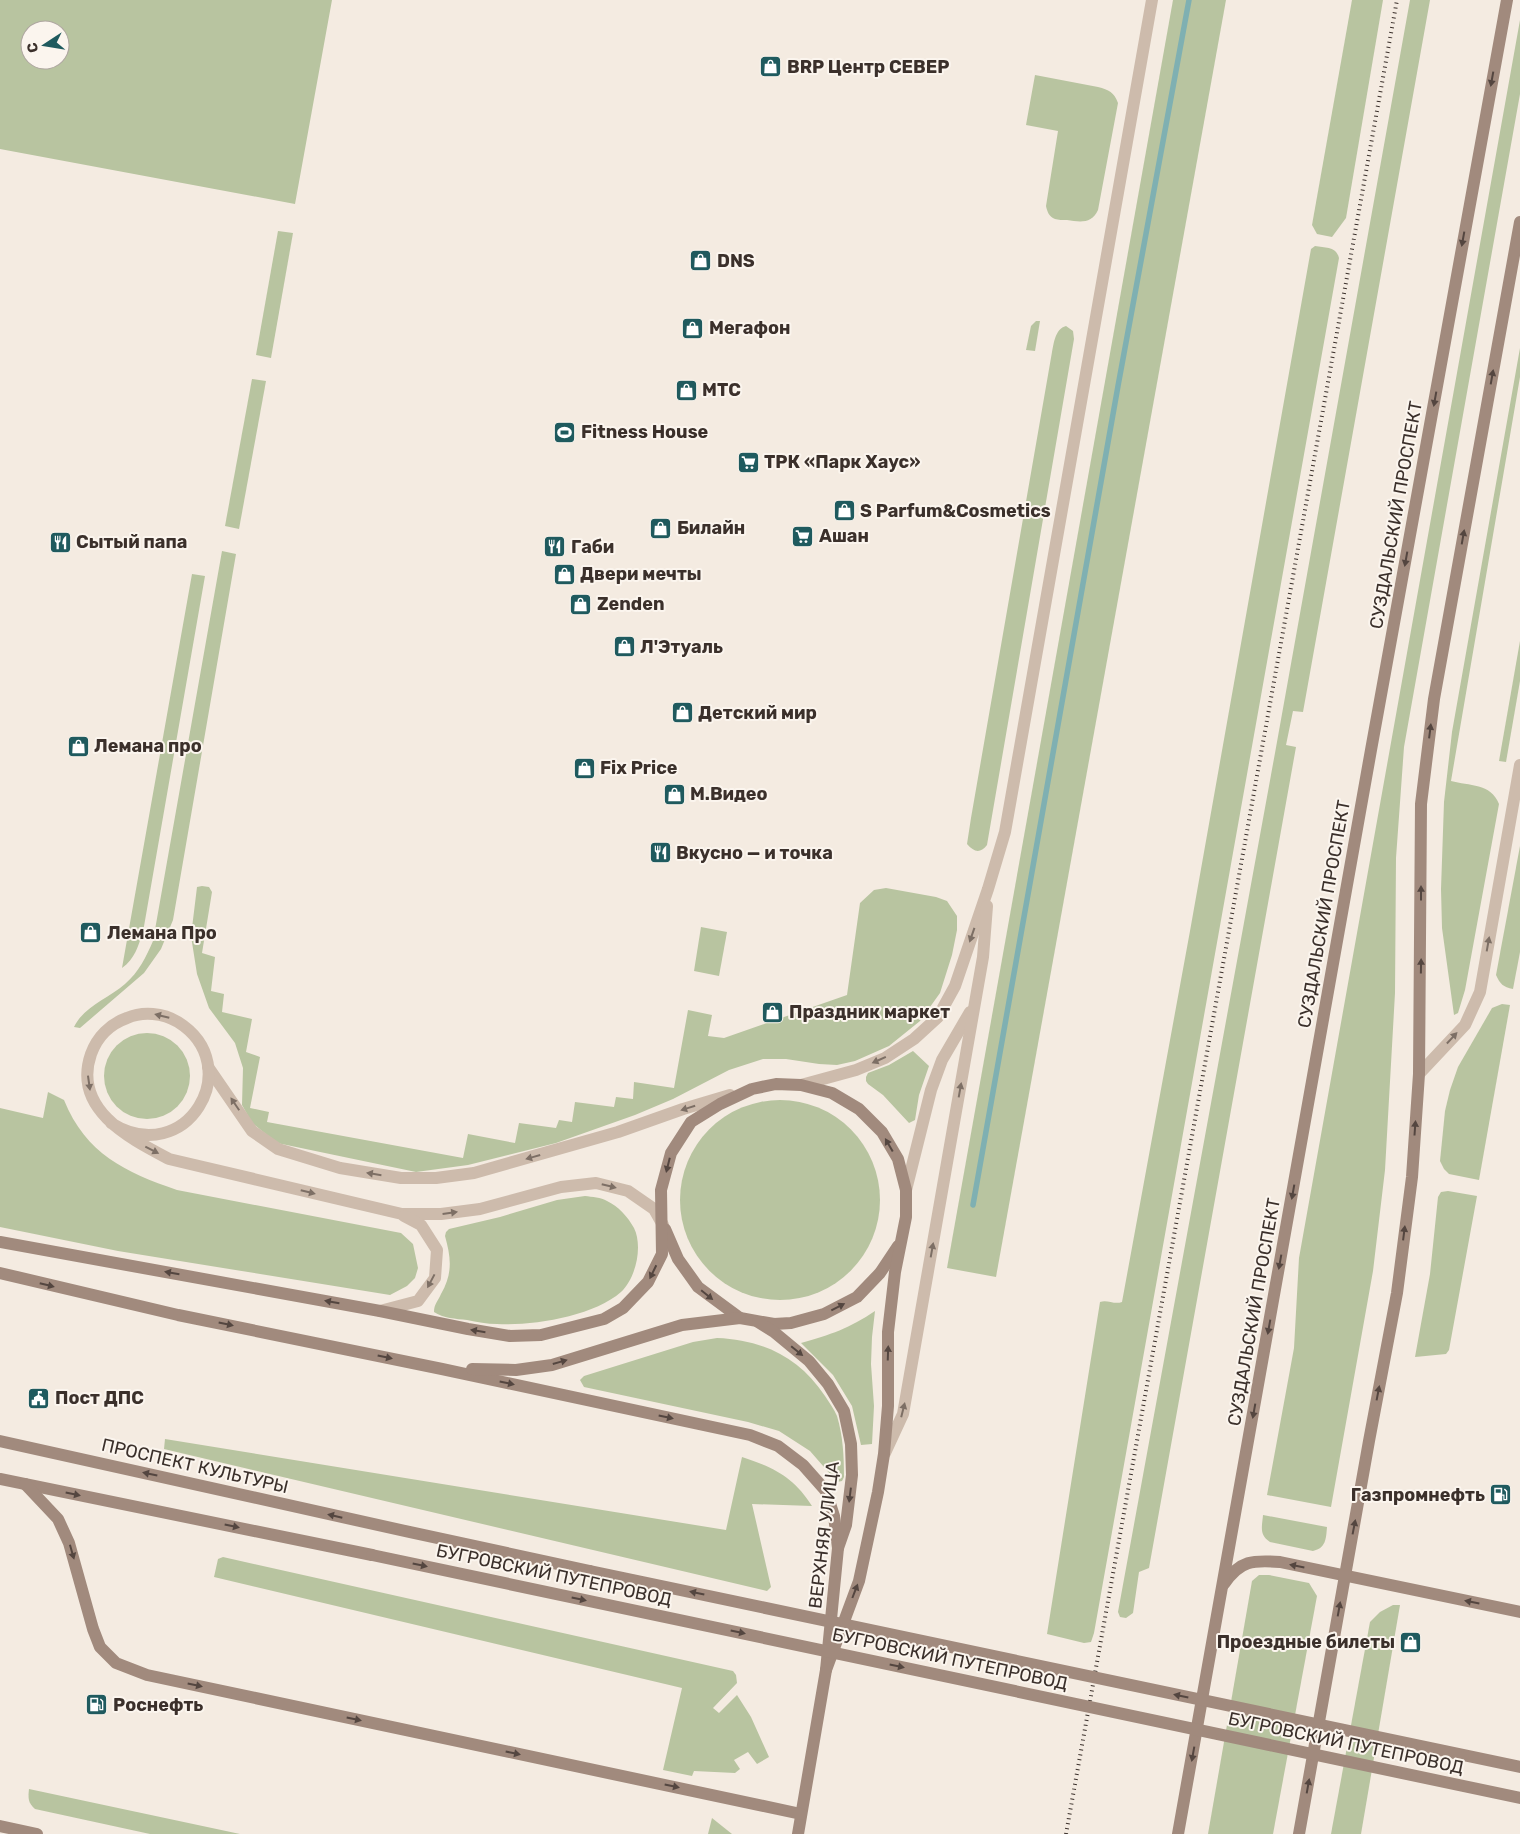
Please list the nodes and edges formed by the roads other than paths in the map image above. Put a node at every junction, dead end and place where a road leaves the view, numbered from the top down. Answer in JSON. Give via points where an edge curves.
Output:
{"nodes":[{"id":1,"x":1152,"y":0,"type":"edge"},
{"id":2,"x":1507,"y":0,"type":"edge"},
{"id":3,"x":1520,"y":222,"type":"edge"},
{"id":4,"x":1520,"y":765,"type":"edge"},
{"id":5,"x":988,"y":889,"type":"junction"},
{"id":6,"x":974,"y":1006,"type":"junction"},
{"id":7,"x":208,"y":1066,"type":"junction"},
{"id":8,"x":1419,"y":1074,"type":"junction"},
{"id":9,"x":801,"y":1085,"type":"junction"},
{"id":10,"x":752,"y":1089,"type":"junction"},
{"id":11,"x":111,"y":1123,"type":"junction"},
{"id":12,"x":906,"y":1190,"type":"junction"},
{"id":13,"x":402,"y":1214,"type":"junction"},
{"id":14,"x":663,"y":1225,"type":"junction"},
{"id":15,"x":0,"y":1242,"type":"edge"},
{"id":16,"x":900,"y":1242,"type":"junction"},
{"id":17,"x":0,"y":1273,"type":"edge"},
{"id":18,"x":380,"y":1311,"type":"junction"},
{"id":19,"x":740,"y":1318,"type":"junction"},
{"id":20,"x":758,"y":1322,"type":"junction"},
{"id":21,"x":442,"y":1368,"type":"junction"},
{"id":22,"x":3,"y":1441,"type":"edge"},
{"id":23,"x":884,"y":1454,"type":"junction"},
{"id":24,"x":0,"y":1479,"type":"edge"},
{"id":25,"x":25,"y":1484,"type":"junction"},
{"id":26,"x":382,"y":1527,"type":"joint"},
{"id":27,"x":838,"y":1548,"type":"junction"},
{"id":28,"x":1345,"y":1575,"type":"junction"},
{"id":29,"x":1223,"y":1586,"type":"junction"},
{"id":30,"x":1520,"y":1612,"type":"edge"},
{"id":31,"x":826,"y":1670,"type":"junction"},
{"id":32,"x":1520,"y":1767,"type":"edge"},
{"id":33,"x":1520,"y":1798,"type":"edge"},
{"id":34,"x":1185,"y":1799,"type":"junction"},
{"id":35,"x":801,"y":1814,"type":"junction"},
{"id":36,"x":0,"y":1826,"type":"edge"},
{"id":37,"x":37,"y":1834,"type":"edge"},
{"id":38,"x":798,"y":1834,"type":"edge"},
{"id":39,"x":1178,"y":1834,"type":"edge"},
{"id":40,"x":1186,"y":1834,"type":"edge"},
{"id":41,"x":1299,"y":1834,"type":"edge"}],
"edges":[{"from":1,"to":5,"type":"street","via":[[1005,832]]},
{"from":2,"to":29,"type":"main road","name":"СУЗДАЛЬСКИЙ ПРОСПЕКТ","one_way":true},
{"from":8,"to":3,"type":"main road","one_way":true,"via":[[1421,804],[1434,699]]},
{"from":8,"to":4,"type":"street","one_way":true,"via":[[1465,1025],[1480,992]]},
{"from":5,"to":6,"type":"street","via":[[983,958]]},
{"from":5,"to":9,"type":"street","one_way":true,"via":[[955,986],[938,1017],[914,1039],[885,1058],[856,1070]]},
{"from":6,"to":12,"type":"street","via":[[936,1075]]},
{"from":23,"to":6,"type":"street","one_way":true,"via":[[903,1414]]},
{"from":10,"to":7,"type":"street","one_way":true,"via":[[511,1163],[436,1178],[401,1178],[340,1168],[278,1149],[252,1131]]},
{"from":7,"to":11,"type":"street","via":[[207,1090],[202,1101],[196,1112],[179,1127],[144,1135],[132,1134]]},
{"from":7,"to":11,"type":"street","one_way":true,"via":[[194,1034],[174,1020],[152,1014],[117,1022],[99,1038],[87,1071],[95,1105]]},
{"from":28,"to":8,"type":"main road","one_way":true,"via":[[1397,1293],[1412,1177]]},
{"from":9,"to":10,"type":"main road","via":[[776,1084]]},
{"from":12,"to":9,"type":"main road","one_way":true,"via":[[898,1159],[882,1132],[859,1109],[832,1093]]},
{"from":10,"to":14,"type":"main road","one_way":true,"via":[[691,1122],[671,1153],[661,1190]]},
{"from":11,"to":13,"type":"street","one_way":true,"via":[[169,1158]]},
{"from":12,"to":16,"type":"main road","via":[[906,1216]]},
{"from":13,"to":14,"type":"street","one_way":true,"via":[[441,1214],[480,1208],[561,1187],[596,1183],[628,1191],[654,1209]]},
{"from":13,"to":18,"type":"street","one_way":true,"via":[[421,1225],[437,1250],[434,1278],[418,1301]]},
{"from":14,"to":18,"type":"main road","one_way":true,"via":[[662,1254],[648,1282],[623,1308],[604,1319],[541,1335],[510,1336]]},
{"from":14,"to":19,"type":"main road","one_way":true,"via":[[678,1259],[698,1287]]},
{"from":18,"to":15,"type":"main road","one_way":true},
{"from":20,"to":16,"type":"main road","one_way":true,"via":[[791,1323],[824,1314],[857,1297],[880,1273]]},
{"from":23,"to":16,"type":"main road","name":"ВЕРХНЯЯ УЛИЦА","one_way":true,"via":[[888,1332]]},
{"from":17,"to":21,"type":"main road","one_way":true,"via":[[178,1315]]},
{"from":19,"to":20,"type":"main road"},
{"from":21,"to":19,"type":"main road","one_way":true,"via":[[516,1370],[552,1365],[682,1325]]},
{"from":20,"to":27,"type":"main road","name":"ВЕРХНЯЯ УЛИЦА","one_way":true,"via":[[809,1360],[844,1411],[851,1444],[852,1475],[846,1525]]},
{"from":21,"to":27,"type":"main road","one_way":true,"via":[[750,1435],[778,1446],[803,1465],[826,1491],[834,1516]]},
{"from":26,"to":22,"type":"main road","name":"ПРОСПЕКТ КУЛЬТУРЫ","one_way":true},
{"from":31,"to":23,"type":"main road","name":"ВЕРХНЯЯ УЛИЦА","one_way":true,"via":[[859,1581]]},
{"from":24,"to":25,"type":"main road"},
{"from":25,"to":33,"type":"main road","name":"БУГРОВСКИЙ ПУТЕПРОВОД","one_way":true,"bridge":true},
{"from":25,"to":35,"type":"main road","one_way":true,"via":[[58,1519],[69,1543],[100,1647],[116,1663],[147,1675]]},
{"from":32,"to":26,"type":"main road","name":"БУГРОВСКИЙ ПУТЕПРОВОД","one_way":true,"bridge":true},
{"from":27,"to":31,"type":"main road","name":"ВЕРХНЯЯ УЛИЦА"},
{"from":28,"to":29,"type":"main road","one_way":true,"via":[[1280,1562],[1251,1562],[1230,1574]]},
{"from":30,"to":28,"type":"main road","one_way":true},
{"from":41,"to":28,"type":"main road","one_way":true},
{"from":29,"to":34,"type":"main road","name":"СУЗДАЛЬСКИЙ ПРОСПЕКТ","one_way":true},
{"from":31,"to":35,"type":"main road","name":"ВЕРХНЯЯ УЛИЦА"},
{"from":34,"to":39,"type":"main road","name":"СУЗДАЛЬСКИЙ ПРОСПЕКТ"},
{"from":34,"to":40,"type":"main road"},
{"from":35,"to":38,"type":"main road","name":"ВЕРХНЯЯ УЛИЦА"},
{"from":36,"to":37,"type":"main road"}]}
